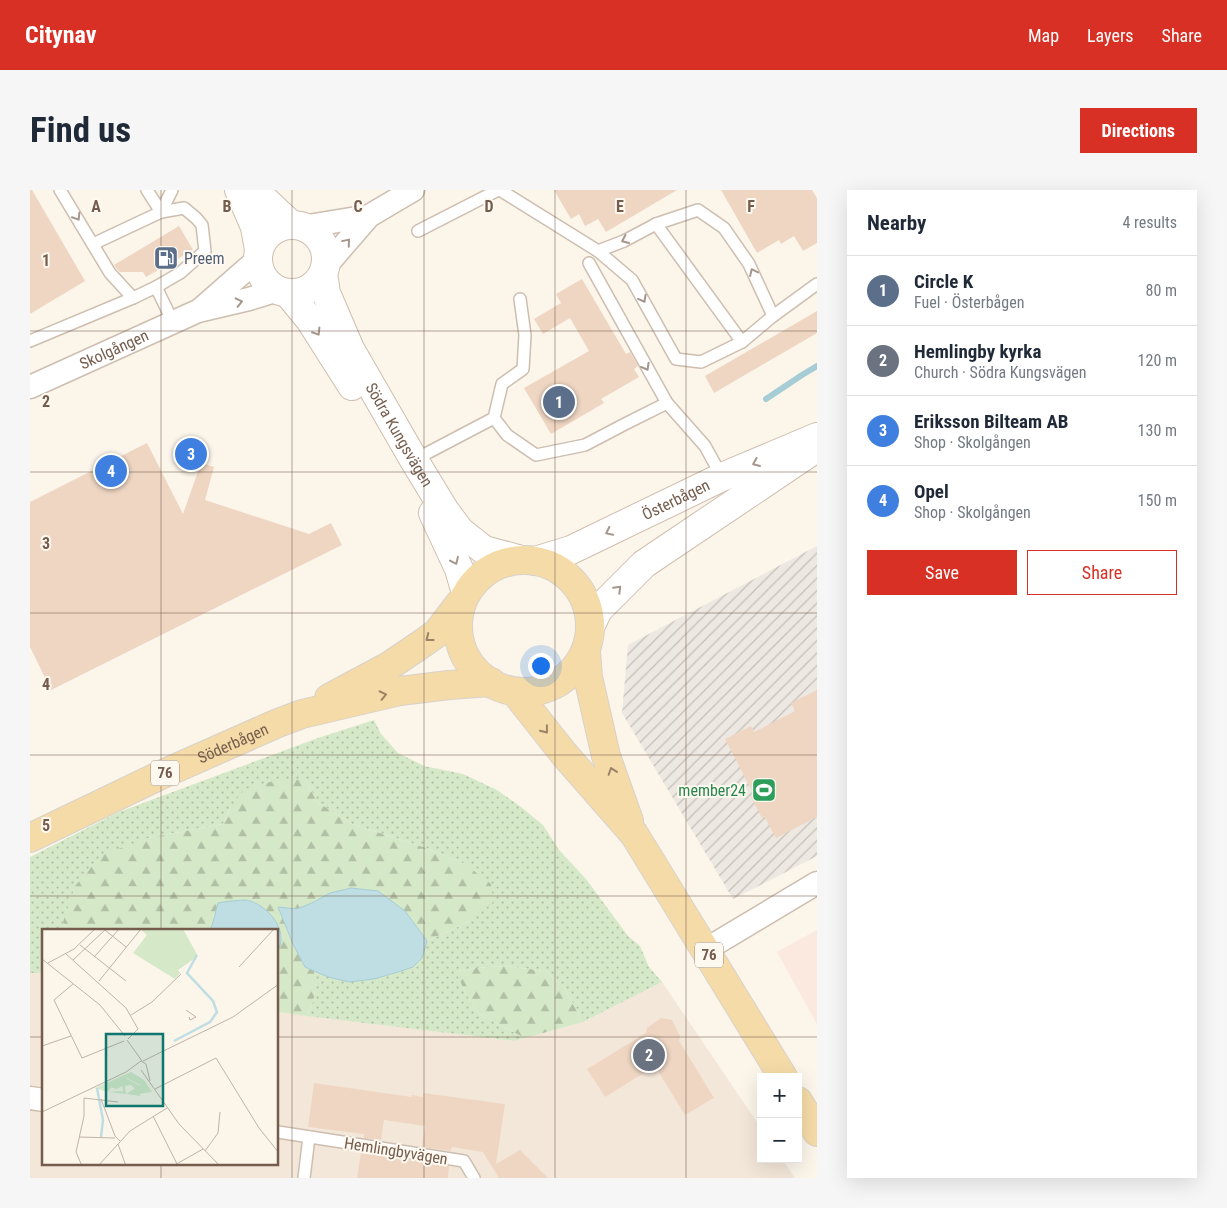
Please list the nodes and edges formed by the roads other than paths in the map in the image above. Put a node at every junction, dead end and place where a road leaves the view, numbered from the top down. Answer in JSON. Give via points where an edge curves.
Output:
{"nodes":[{"id":1,"x":60,"y":190,"type":"edge"},
{"id":2,"x":148,"y":190,"type":"edge"},
{"id":3,"x":172,"y":190,"type":"edge"},
{"id":4,"x":239,"y":190,"type":"edge"},
{"id":5,"x":254,"y":190,"type":"edge"},
{"id":6,"x":412,"y":190,"type":"edge"},
{"id":7,"x":499,"y":190,"type":"edge"},
{"id":8,"x":161,"y":212,"type":"junction"},
{"id":9,"x":369,"y":216,"type":"junction"},
{"id":10,"x":656,"y":224,"type":"junction"},
{"id":11,"x":297,"y":226,"type":"junction"},
{"id":12,"x":418,"y":230,"type":"dead end"},
{"id":13,"x":93,"y":244,"type":"junction"},
{"id":14,"x":598,"y":252,"type":"junction"},
{"id":15,"x":259,"y":254,"type":"junction"},
{"id":16,"x":589,"y":263,"type":"dead end"},
{"id":17,"x":324,"y":270,"type":"junction"},
{"id":18,"x":817,"y":284,"type":"edge"},
{"id":19,"x":156,"y":287,"type":"junction"},
{"id":20,"x":283,"y":291,"type":"junction"},
{"id":21,"x":133,"y":298,"type":"junction"},
{"id":22,"x":520,"y":299,"type":"dead end"},
{"id":23,"x":198,"y":311,"type":"junction"},
{"id":24,"x":773,"y":316,"type":"junction"},
{"id":25,"x":173,"y":322,"type":"junction"},
{"id":26,"x":30,"y":341,"type":"edge"},
{"id":27,"x":742,"y":342,"type":"junction"},
{"id":28,"x":30,"y":387,"type":"edge"},
{"id":29,"x":667,"y":404,"type":"junction"},
{"id":30,"x":494,"y":418,"type":"junction"},
{"id":31,"x":817,"y":437,"type":"edge"},
{"id":32,"x":817,"y":448,"type":"edge"},
{"id":33,"x":414,"y":460,"type":"junction"},
{"id":34,"x":722,"y":477,"type":"junction"},
{"id":35,"x":526,"y":560,"type":"junction"},
{"id":36,"x":463,"y":597,"type":"junction"},
{"id":37,"x":588,"y":640,"type":"junction"},
{"id":38,"x":503,"y":687,"type":"junction"},
{"id":39,"x":302,"y":714,"type":"junction"},
{"id":40,"x":634,"y":834,"type":"junction"},
{"id":41,"x":30,"y":838,"type":"edge"},
{"id":42,"x":817,"y":883,"type":"edge"},
{"id":43,"x":705,"y":950,"type":"junction"},
{"id":44,"x":781,"y":1073,"type":"edge"},
{"id":45,"x":802,"y":1108,"type":"edge"},
{"id":46,"x":279,"y":1132,"type":"edge"},
{"id":47,"x":817,"y":1132,"type":"edge"},
{"id":48,"x":309,"y":1137,"type":"junction"},
{"id":49,"x":304,"y":1178,"type":"edge"},
{"id":50,"x":474,"y":1178,"type":"edge"}],
"edges":[{"from":1,"to":13,"type":"lane","one_way":true},
{"from":2,"to":8,"type":"lane"},
{"from":3,"to":8,"type":"lane"},
{"from":4,"to":15,"type":"main road","via":[[254,227]]},
{"from":5,"to":11,"type":"main road"},
{"from":6,"to":9,"type":"street"},
{"from":7,"to":12,"type":"lane"},
{"from":7,"to":14,"type":"lane"},
{"from":8,"to":13,"type":"lane"},
{"from":8,"to":19,"type":"lane","via":[[184,208],[196,218],[202,225],[205,252],[180,273]]},
{"from":9,"to":11,"type":"street"},
{"from":17,"to":9,"type":"street","one_way":true},
{"from":10,"to":14,"type":"lane","one_way":true},
{"from":24,"to":10,"type":"lane","one_way":true,"via":[[749,264],[724,228],[698,210]]},
{"from":10,"to":27,"type":"lane"},
{"from":11,"to":15,"type":"main road","via":[[279,227],[271,232],[263,241]]},
{"from":11,"to":17,"type":"main road","via":[[313,232],[321,241],[326,252]]},
{"from":13,"to":21,"type":"lane","via":[[110,274]]},
{"from":14,"to":27,"type":"lane","one_way":true,"via":[[632,280],[676,359],[701,362]]},
{"from":15,"to":20,"type":"main road","via":[[264,279]]},
{"from":15,"to":23,"type":"street","name":"Skolgången"},
{"from":16,"to":29,"type":"lane","one_way":true},
{"from":17,"to":20,"type":"main road","via":[[315,284],[306,290]]},
{"from":17,"to":33,"type":"main road","name":"Södra Kungsvägen","via":[[326,293],[350,349]]},
{"from":18,"to":24,"type":"lane"},
{"from":19,"to":21,"type":"lane"},
{"from":19,"to":25,"type":"lane"},
{"from":23,"to":20,"type":"street","name":"Skolgången","one_way":true},
{"from":20,"to":36,"type":"main road","name":"Södra Kungsvägen","one_way":true,"via":[[310,320],[434,515],[459,569]]},
{"from":21,"to":26,"type":"lane"},
{"from":22,"to":30,"type":"lane","via":[[525,335],[523,369],[502,384]]},
{"from":23,"to":25,"type":"street","name":"Skolgången"},
{"from":24,"to":27,"type":"lane"},
{"from":25,"to":28,"type":"street","name":"Skolgången"},
{"from":29,"to":30,"type":"lane","via":[[585,445],[536,455],[507,435]]},
{"from":29,"to":34,"type":"lane","via":[[705,446]]},
{"from":30,"to":33,"type":"lane"},
{"from":31,"to":34,"type":"main road","name":"Österbågen","one_way":true},
{"from":37,"to":32,"type":"main road","name":"Österbågen","one_way":true,"via":[[598,610],[644,564]]},
{"from":33,"to":35,"type":"main road","name":"Södra Kungsvägen","via":[[460,531],[484,550]]},
{"from":34,"to":35,"type":"main road","name":"Österbågen","one_way":true,"via":[[571,550]]},
{"from":35,"to":36,"type":"main road","via":[[502,562],[487,570],[474,580]]},
{"from":35,"to":37,"type":"main road","via":[[549,564],[564,572],[574,583],[584,598],[589,616]]},
{"from":36,"to":38,"type":"main road","via":[[457,616],[459,645],[480,676]]},
{"from":36,"to":39,"type":"main road","name":"Söderbågen","number":"76","one_way":true,"via":[[437,633],[389,666]]},
{"from":37,"to":38,"type":"main road","via":[[577,668],[564,681],[532,692]]},
{"from":40,"to":37,"type":"main road","number":"76","one_way":true,"via":[[606,756],[588,677]]},
{"from":39,"to":38,"type":"main road","name":"Söderbågen","number":"76","one_way":true,"via":[[400,691],[448,685]]},
{"from":38,"to":40,"type":"main road","number":"76","one_way":true},
{"from":39,"to":41,"type":"main road","name":"Söderbågen","number":"76","via":[[173,770]]},
{"from":40,"to":43,"type":"main road","number":"76"},
{"from":42,"to":43,"type":"street"},
{"from":43,"to":44,"type":"main road","number":"76"},
{"from":45,"to":47,"type":"main road"},
{"from":46,"to":48,"type":"lane","name":"Hemlingbyvägen"},
{"from":48,"to":49,"type":"lane"},
{"from":48,"to":50,"type":"lane","name":"Hemlingbyvägen","via":[[464,1161]]}]}
